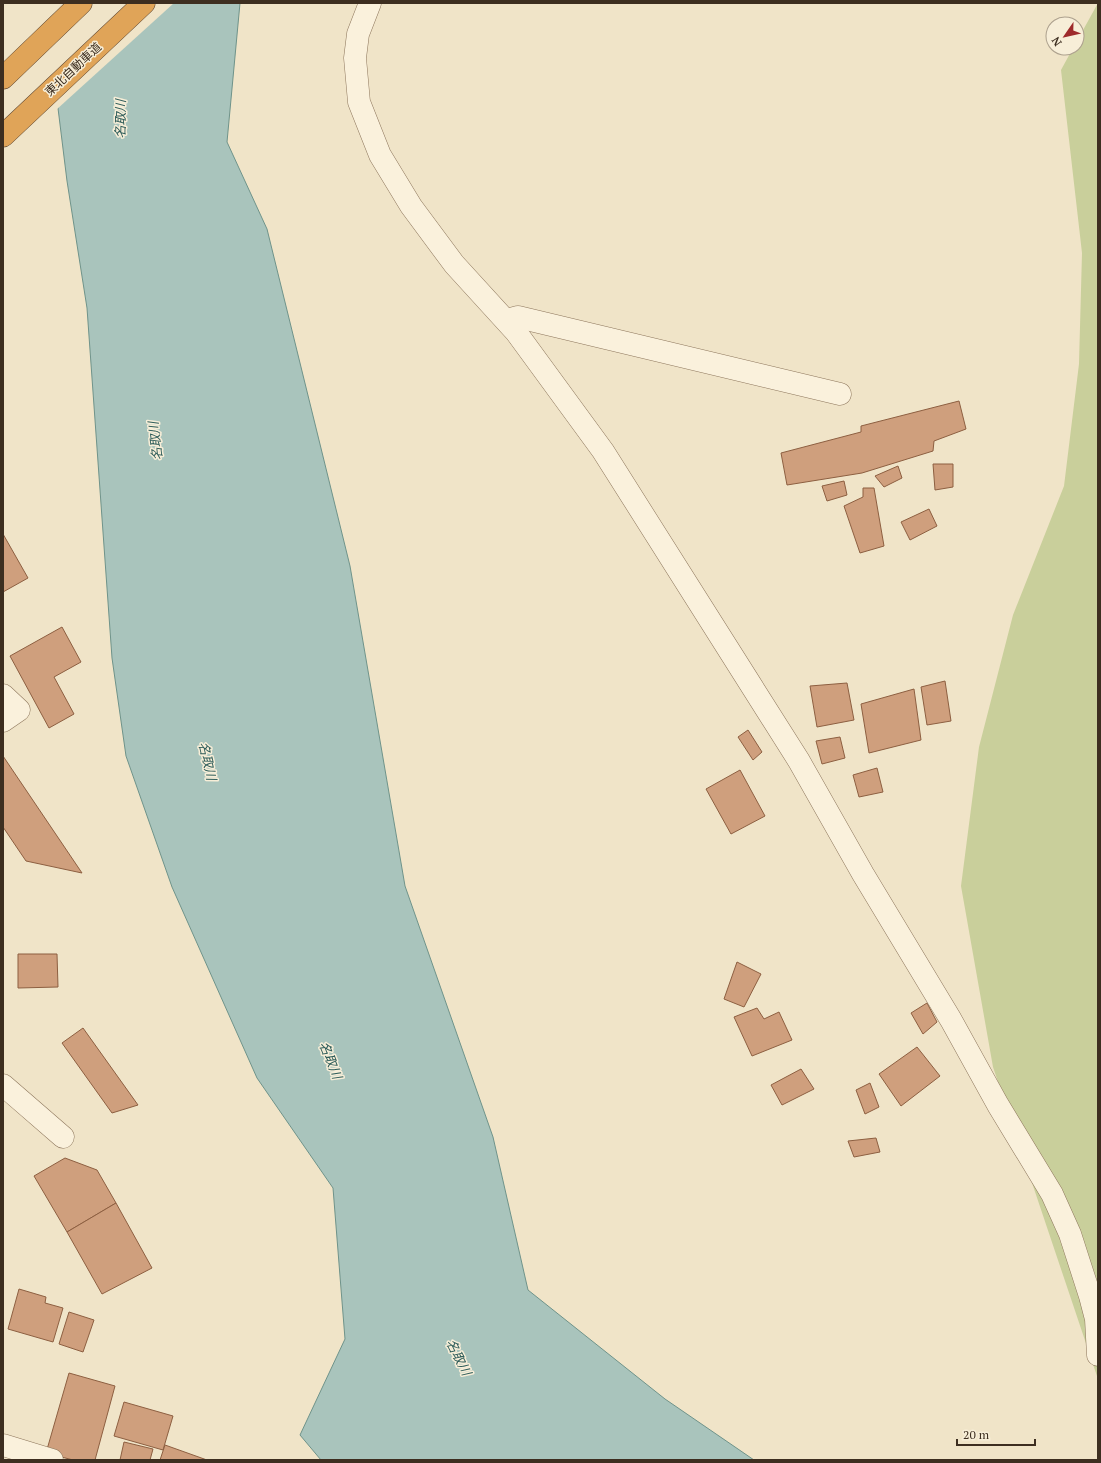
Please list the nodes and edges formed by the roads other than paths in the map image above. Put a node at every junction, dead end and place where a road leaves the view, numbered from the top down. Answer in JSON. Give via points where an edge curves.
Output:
{"nodes":[{"id":1,"x":77,"y":3,"type":"edge"},
{"id":2,"x":81,"y":3,"type":"edge"},
{"id":3,"x":144,"y":3,"type":"edge"},
{"id":4,"x":370,"y":3,"type":"edge"},
{"id":5,"x":3,"y":62,"type":"edge"},
{"id":6,"x":3,"y":78,"type":"edge"},
{"id":7,"x":3,"y":136,"type":"edge"},
{"id":8,"x":506,"y":320,"type":"junction"},
{"id":9,"x":840,"y":394,"type":"dead end"},
{"id":10,"x":3,"y":695,"type":"edge"},
{"id":11,"x":3,"y":722,"type":"edge"},
{"id":12,"x":3,"y":1085,"type":"edge"},
{"id":13,"x":63,"y":1137,"type":"dead end"},
{"id":14,"x":1098,"y":1354,"type":"edge"},
{"id":15,"x":3,"y":1445,"type":"edge"},
{"id":16,"x":52,"y":1460,"type":"edge"}],
"edges":[{"from":1,"to":5,"type":"highway"},
{"from":2,"to":6,"type":"highway"},
{"from":3,"to":7,"type":"highway","name":"東北自動車道"},
{"from":4,"to":8,"type":"street","via":[[358,34],[355,58],[359,102],[380,155],[411,206],[454,264]]},
{"from":8,"to":9,"type":"street","via":[[518,317]]},
{"from":8,"to":14,"type":"street","via":[[603,450],[799,761],[1052,1194],[1070,1234],[1090,1296],[1096,1319]]},
{"from":10,"to":11,"type":"street","via":[[19,710]]},
{"from":12,"to":13,"type":"street"},
{"from":15,"to":16,"type":"street"}]}
